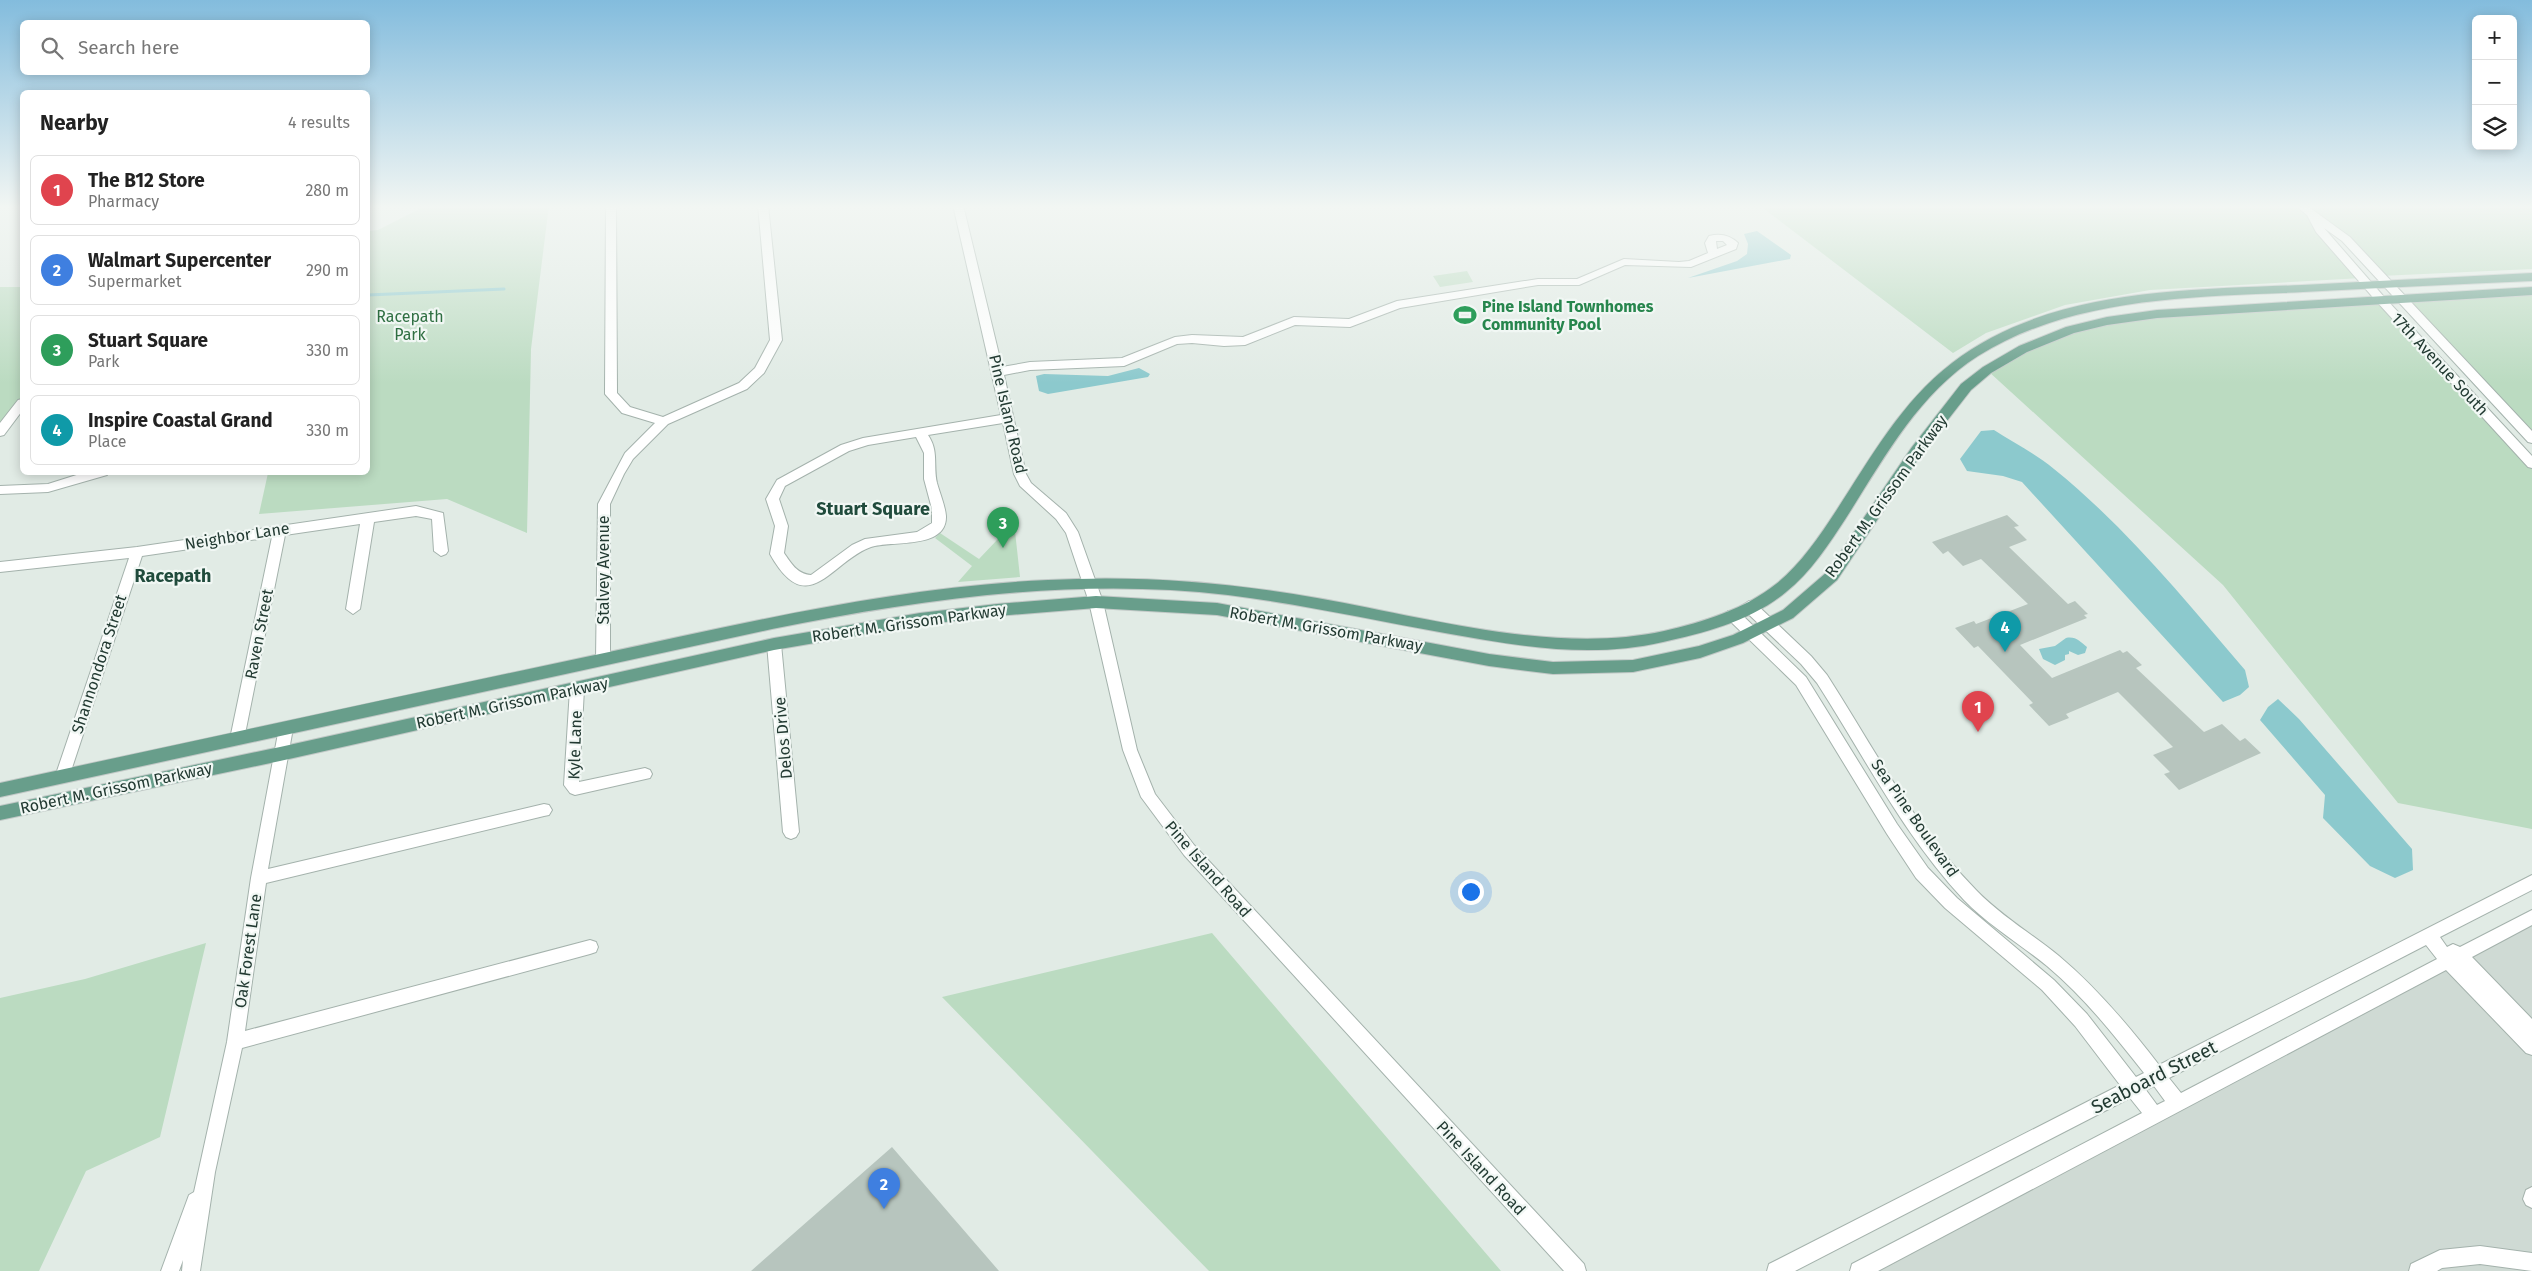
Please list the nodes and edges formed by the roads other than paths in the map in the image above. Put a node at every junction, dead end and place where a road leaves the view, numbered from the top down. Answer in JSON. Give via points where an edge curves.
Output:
{"nodes":[{"id":1,"x":611,"y":264,"type":"edge"},
{"id":2,"x":769,"y":264,"type":"edge"},
{"id":3,"x":972,"y":264,"type":"edge"},
{"id":4,"x":1619,"y":264,"type":"edge"},
{"id":5,"x":1666,"y":264,"type":"edge"},
{"id":6,"x":1681,"y":264,"type":"edge"},
{"id":7,"x":2350,"y":264,"type":"edge"},
{"id":8,"x":2369,"y":264,"type":"edge"},
{"id":9,"x":2532,"y":277,"type":"edge"},
{"id":10,"x":2388,"y":284,"type":"junction"},
{"id":11,"x":2368,"y":285,"type":"junction"},
{"id":12,"x":2532,"y":291,"type":"edge"},
{"id":13,"x":2401,"y":299,"type":"junction"},
{"id":14,"x":2380,"y":300,"type":"junction"},
{"id":15,"x":998,"y":372,"type":"junction"},
{"id":16,"x":20,"y":407,"type":"edge"},
{"id":17,"x":1006,"y":418,"type":"junction"},
{"id":18,"x":664,"y":421,"type":"junction"},
{"id":19,"x":0,"y":432,"type":"edge"},
{"id":20,"x":919,"y":433,"type":"junction"},
{"id":21,"x":2532,"y":439,"type":"edge"},
{"id":22,"x":2532,"y":464,"type":"edge"},
{"id":23,"x":93,"y":475,"type":"edge"},
{"id":24,"x":0,"y":490,"type":"edge"},
{"id":25,"x":368,"y":518,"type":"junction"},
{"id":26,"x":280,"y":530,"type":"junction"},
{"id":27,"x":441,"y":551,"type":"dead end"},
{"id":28,"x":137,"y":552,"type":"junction"},
{"id":29,"x":0,"y":567,"type":"edge"},
{"id":30,"x":1090,"y":583,"type":"junction"},
{"id":31,"x":1096,"y":602,"type":"junction"},
{"id":32,"x":869,"y":604,"type":"junction"},
{"id":33,"x":1749,"y":606,"type":"junction"},
{"id":34,"x":354,"y":609,"type":"dead end"},
{"id":35,"x":1733,"y":614,"type":"junction"},
{"id":36,"x":1769,"y":624,"type":"junction"},
{"id":37,"x":864,"y":628,"type":"junction"},
{"id":38,"x":1751,"y":632,"type":"junction"},
{"id":39,"x":774,"y":644,"type":"junction"},
{"id":40,"x":603,"y":660,"type":"junction"},
{"id":41,"x":577,"y":689,"type":"junction"},
{"id":42,"x":286,"y":728,"type":"junction"},
{"id":43,"x":1854,"y":729,"type":"junction"},
{"id":44,"x":1834,"y":736,"type":"junction"},
{"id":45,"x":236,"y":739,"type":"junction"},
{"id":46,"x":280,"y":754,"type":"junction"},
{"id":47,"x":645,"y":774,"type":"dead end"},
{"id":48,"x":62,"y":777,"type":"junction"},
{"id":49,"x":0,"y":790,"type":"edge"},
{"id":50,"x":544,"y":810,"type":"dead end"},
{"id":51,"x":0,"y":813,"type":"edge"},
{"id":52,"x":791,"y":832,"type":"dead end"},
{"id":53,"x":259,"y":878,"type":"junction"},
{"id":54,"x":2532,"y":882,"type":"edge"},
{"id":55,"x":2532,"y":917,"type":"edge"},
{"id":56,"x":2429,"y":936,"type":"junction"},
{"id":57,"x":590,"y":947,"type":"dead end"},
{"id":58,"x":2454,"y":958,"type":"junction"},
{"id":59,"x":2532,"y":1031,"type":"edge"},
{"id":60,"x":235,"y":1042,"type":"junction"},
{"id":61,"x":2532,"y":1047,"type":"edge"},
{"id":62,"x":2157,"y":1076,"type":"junction"},
{"id":63,"x":2133,"y":1088,"type":"junction"},
{"id":64,"x":2178,"y":1103,"type":"junction"},
{"id":65,"x":2155,"y":1116,"type":"junction"},
{"id":66,"x":206,"y":1172,"type":"junction"},
{"id":67,"x":2532,"y":1262,"type":"edge"},
{"id":68,"x":170,"y":1271,"type":"edge"},
{"id":69,"x":191,"y":1271,"type":"edge"},
{"id":70,"x":1576,"y":1271,"type":"edge"},
{"id":71,"x":1776,"y":1271,"type":"edge"},
{"id":72,"x":1859,"y":1271,"type":"edge"},
{"id":73,"x":2418,"y":1271,"type":"edge"}],
"edges":[{"from":1,"to":18,"type":"street","via":[[611,394],[626,410]]},
{"from":2,"to":18,"type":"street","name":"Stalvey Avenue","via":[[776,340],[760,370],[743,386]]},
{"from":3,"to":15,"type":"street","name":"Pine Island Road"},
{"from":4,"to":15,"type":"street","via":[[1579,282],[1532,283],[1397,305],[1350,323],[1294,320],[1245,341],[1175,341],[1124,362],[1030,366]]},
{"from":5,"to":6,"type":"street"},
{"from":7,"to":11,"type":"street","name":"17th Avenue South"},
{"from":8,"to":10,"type":"street","name":"17th Avenue South"},
{"from":9,"to":10,"type":"main road","name":"Robert M. Grissom Parkway"},
{"from":10,"to":11,"type":"main road","name":"Robert M. Grissom Parkway"},
{"from":10,"to":13,"type":"street","name":"17th Avenue South"},
{"from":11,"to":14,"type":"street","name":"17th Avenue South"},
{"from":11,"to":33,"type":"main road","name":"Robert M. Grissom Parkway","via":[[2128,300],[2072,311],[2009,334],[1942,376],[1906,418],[1818,549],[1778,591]]},
{"from":12,"to":13,"type":"main road","name":"Robert M. Grissom Parkway"},
{"from":13,"to":14,"type":"main road","name":"Robert M. Grissom Parkway"},
{"from":13,"to":21,"type":"street","name":"17th Avenue South"},
{"from":14,"to":22,"type":"street","name":"17th Avenue South"},
{"from":14,"to":36,"type":"main road","name":"Robert M. Grissom Parkway","via":[[2157,314],[2070,330],[2022,349],[1966,386],[1917,450],[1832,576],[1795,609]]},
{"from":15,"to":17,"type":"street","name":"Pine Island Road"},
{"from":16,"to":19,"type":"street"},
{"from":17,"to":20,"type":"street"},
{"from":17,"to":30,"type":"street","name":"Pine Island Road","via":[[1013,452],[1026,486],[1061,516],[1072,532]]},
{"from":18,"to":40,"type":"street","name":"Stalvey Avenue","via":[[629,456],[604,504]]},
{"from":20,"to":20,"type":"street","via":[[867,440],[845,448],[781,483],[773,492],[771,503],[782,530],[777,554],[786,568],[801,579],[811,581],[822,577],[861,544],[917,537],[930,532],[938,524],[939,515],[930,481],[930,452]]},
{"from":23,"to":24,"type":"street","via":[[48,488]]},
{"from":25,"to":26,"type":"street","name":"Neighbor Lane"},
{"from":25,"to":27,"type":"street","name":"Neighbor Lane","via":[[416,511],[438,516]]},
{"from":25,"to":34,"type":"street"},
{"from":26,"to":28,"type":"street","name":"Neighbor Lane"},
{"from":26,"to":45,"type":"street","name":"Raven Street"},
{"from":28,"to":29,"type":"street","name":"Neighbor Lane"},
{"from":28,"to":48,"type":"street","name":"Shannondora Street"},
{"from":30,"to":31,"type":"street","name":"Pine Island Road"},
{"from":30,"to":32,"type":"main road","name":"Robert M. Grissom Parkway","via":[[952,593]]},
{"from":30,"to":35,"type":"main road","name":"Robert M. Grissom Parkway","via":[[1251,593],[1521,641],[1569,645],[1612,644],[1653,638],[1702,626]]},
{"from":31,"to":37,"type":"main road","name":"Robert M. Grissom Parkway","via":[[920,618]]},
{"from":31,"to":38,"type":"main road","name":"Robert M. Grissom Parkway","via":[[1216,609],[1489,660],[1553,668],[1633,666],[1700,652]]},
{"from":31,"to":70,"type":"street","name":"Pine Island Road","via":[[1130,750],[1149,797],[1171,828]]},
{"from":32,"to":37,"type":"main road","via":[[874,611],[873,618]]},
{"from":32,"to":40,"type":"main road","name":"Robert M. Grissom Parkway"},
{"from":33,"to":35,"type":"main road","name":"Robert M. Grissom Parkway"},
{"from":33,"to":36,"type":"street","name":"Sea Pine Boulevard"},
{"from":35,"to":38,"type":"street","name":"Sea Pine Boulevard"},
{"from":36,"to":38,"type":"main road","name":"Robert M. Grissom Parkway"},
{"from":36,"to":43,"type":"street","name":"Sea Pine Boulevard","via":[[1822,679]]},
{"from":37,"to":39,"type":"main road","name":"Robert M. Grissom Parkway"},
{"from":38,"to":44,"type":"street","name":"Sea Pine Boulevard","via":[[1801,681]]},
{"from":39,"to":41,"type":"main road","name":"Robert M. Grissom Parkway"},
{"from":39,"to":52,"type":"street","name":"Delos Drive"},
{"from":40,"to":42,"type":"main road","name":"Robert M. Grissom Parkway"},
{"from":41,"to":46,"type":"main road","name":"Robert M. Grissom Parkway"},
{"from":41,"to":47,"type":"street","name":"Kyle Lane","via":[[571,786],[575,789]]},
{"from":42,"to":45,"type":"main road","name":"Robert M. Grissom Parkway"},
{"from":42,"to":46,"type":"street","name":"Oak Forest Lane"},
{"from":43,"to":44,"type":"street"},
{"from":43,"to":62,"type":"street","name":"Sea Pine Boulevard","via":[[1907,813],[1970,894],[2065,972]]},
{"from":44,"to":63,"type":"street","name":"Sea Pine Boulevard","via":[[1922,873],[1951,903],[2048,985],[2081,1020]]},
{"from":45,"to":48,"type":"main road","name":"Robert M. Grissom Parkway"},
{"from":46,"to":51,"type":"main road","name":"Robert M. Grissom Parkway"},
{"from":46,"to":53,"type":"street","name":"Oak Forest Lane"},
{"from":48,"to":49,"type":"main road","name":"Robert M. Grissom Parkway"},
{"from":50,"to":53,"type":"street"},
{"from":53,"to":60,"type":"street","name":"Oak Forest Lane"},
{"from":54,"to":56,"type":"street","name":"Seaboard Street"},
{"from":55,"to":58,"type":"street","name":"Seaboard Street"},
{"from":56,"to":58,"type":"street"},
{"from":56,"to":62,"type":"street","name":"Seaboard Street"},
{"from":57,"to":60,"type":"street"},
{"from":58,"to":59,"type":"street"},
{"from":58,"to":61,"type":"street"},
{"from":58,"to":64,"type":"street","name":"Seaboard Street"},
{"from":60,"to":66,"type":"street","name":"Oak Forest Lane"},
{"from":62,"to":63,"type":"street","name":"Seaboard Street"},
{"from":62,"to":64,"type":"street","name":"Sea Pine Boulevard"},
{"from":63,"to":65,"type":"street","name":"Sea Pine Boulevard"},
{"from":63,"to":71,"type":"street","name":"Seaboard Street"},
{"from":64,"to":65,"type":"street","name":"Seaboard Street"},
{"from":65,"to":72,"type":"street","name":"Seaboard Street"},
{"from":66,"to":68,"type":"street","name":"Oak Forest Lane"},
{"from":66,"to":69,"type":"street","name":"Oak Forest Lane"},
{"from":67,"to":73,"type":"street","via":[[2480,1255],[2440,1259]]}]}
